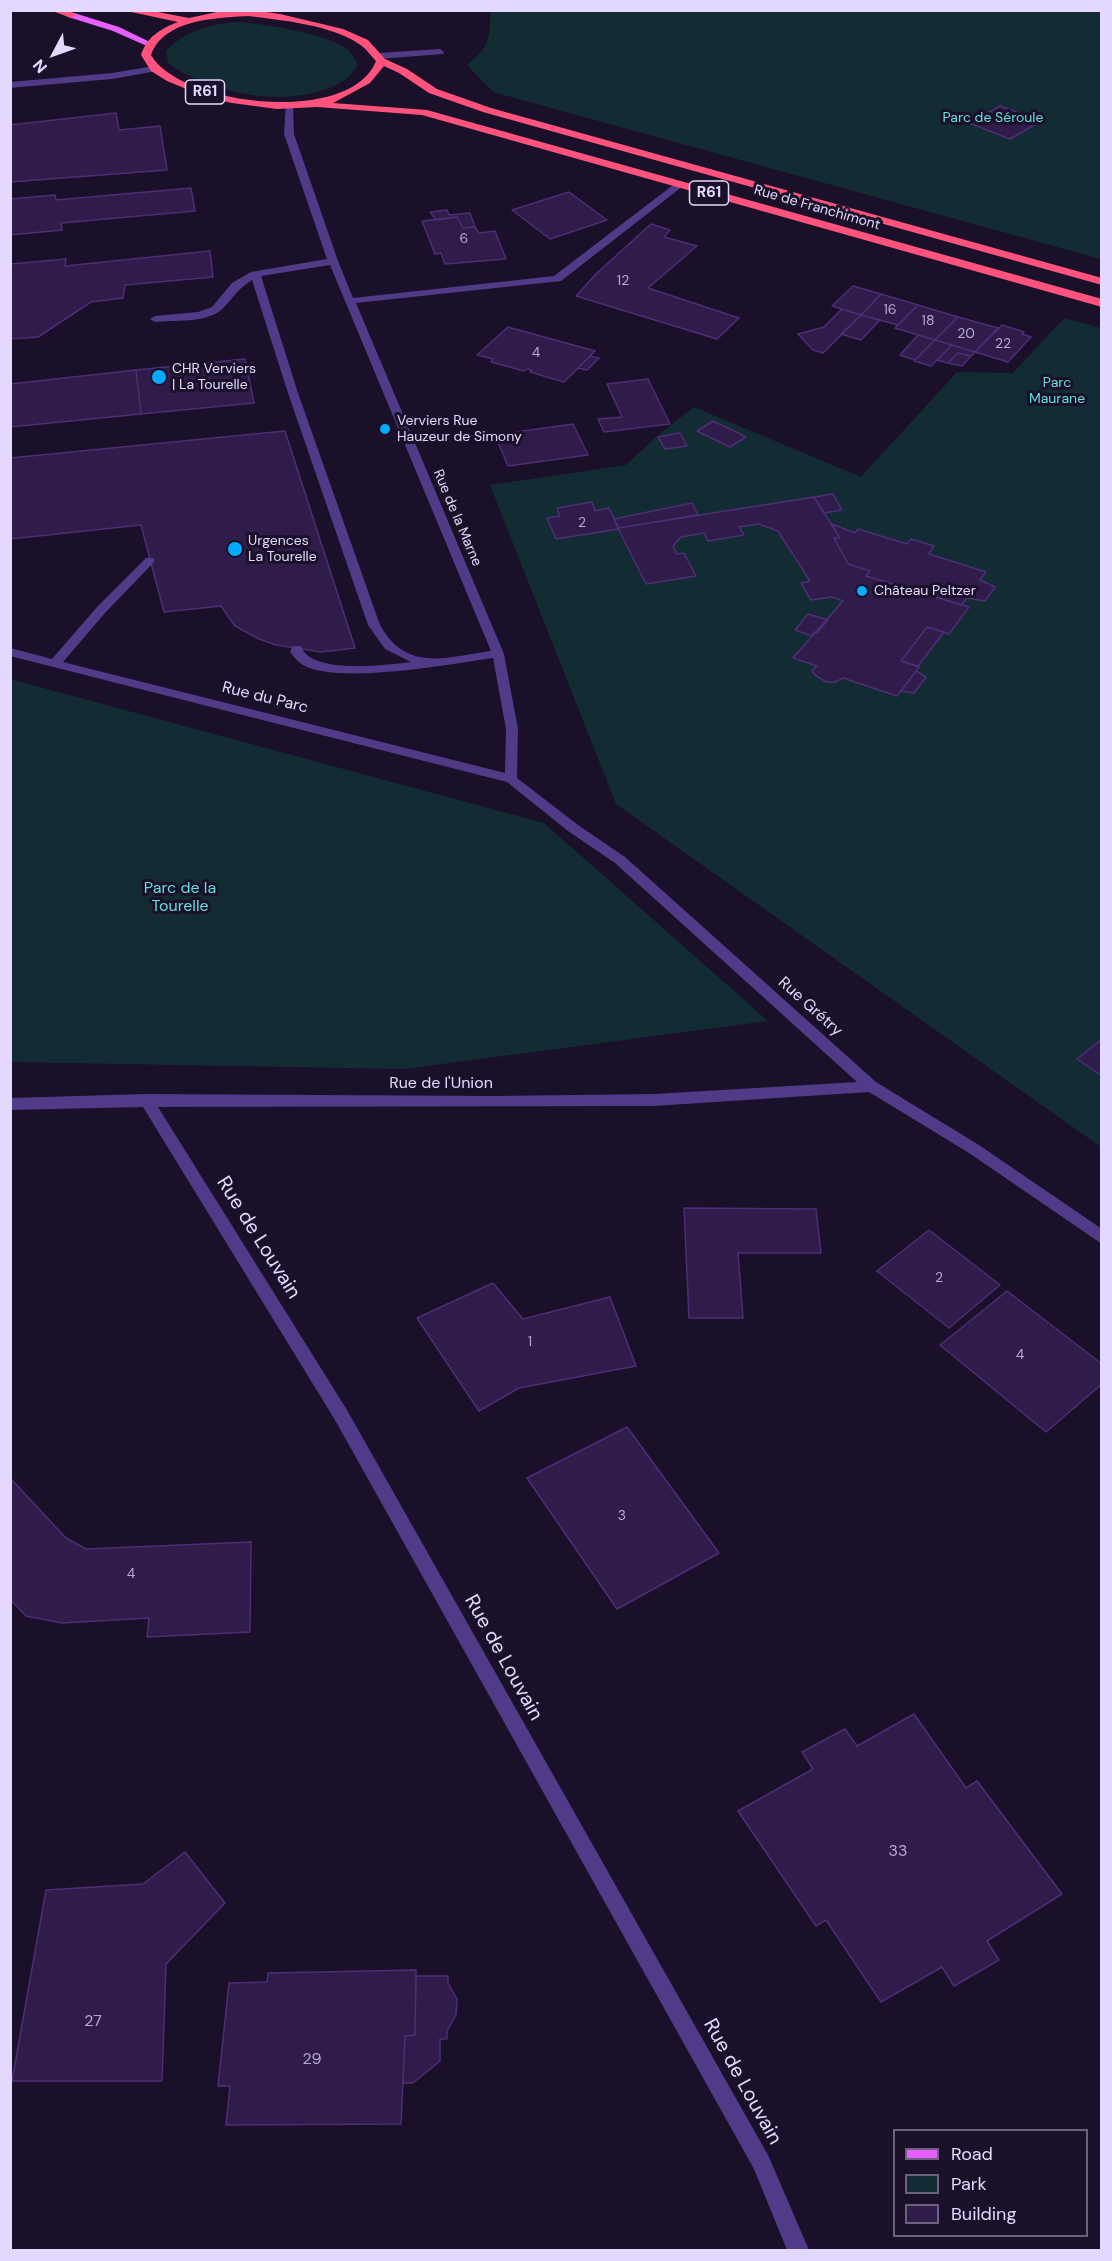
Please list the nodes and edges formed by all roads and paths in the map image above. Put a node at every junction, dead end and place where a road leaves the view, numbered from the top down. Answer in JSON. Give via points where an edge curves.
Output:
{"nodes":[{"id":1,"x":55,"y":10,"type":"edge"},
{"id":2,"x":127,"y":10,"type":"edge"},
{"id":3,"x":247,"y":12,"type":"edge"},
{"id":4,"x":71,"y":15,"type":"joint"},
{"id":5,"x":189,"y":21,"type":"junction"},
{"id":6,"x":150,"y":44,"type":"junction"},
{"id":7,"x":440,"y":52,"type":"dead end"},
{"id":8,"x":380,"y":59,"type":"junction"},
{"id":9,"x":154,"y":69,"type":"junction"},
{"id":10,"x":10,"y":85,"type":"edge"},
{"id":11,"x":313,"y":105,"type":"junction"},
{"id":12,"x":289,"y":106,"type":"junction"},
{"id":13,"x":680,"y":184,"type":"junction"},
{"id":14,"x":333,"y":261,"type":"junction"},
{"id":15,"x":255,"y":274,"type":"junction"},
{"id":16,"x":1101,"y":282,"type":"edge"},
{"id":17,"x":350,"y":301,"type":"junction"},
{"id":18,"x":1101,"y":303,"type":"edge"},
{"id":19,"x":155,"y":319,"type":"dead end"},
{"id":20,"x":150,"y":560,"type":"dead end"},
{"id":21,"x":297,"y":649,"type":"dead end"},
{"id":22,"x":10,"y":652,"type":"edge"},
{"id":23,"x":498,"y":654,"type":"junction"},
{"id":24,"x":56,"y":663,"type":"junction"},
{"id":25,"x":425,"y":663,"type":"junction"},
{"id":26,"x":511,"y":779,"type":"junction"},
{"id":27,"x":871,"y":1086,"type":"junction"},
{"id":28,"x":146,"y":1100,"type":"junction"},
{"id":29,"x":10,"y":1104,"type":"edge"},
{"id":30,"x":1101,"y":1238,"type":"edge"},
{"id":31,"x":798,"y":2250,"type":"edge"}],
"edges":[{"from":1,"to":4,"type":"highway"},
{"from":2,"to":5,"type":"highway","number":"R61"},
{"from":3,"to":5,"type":"highway","number":"R61"},
{"from":3,"to":8,"type":"highway","number":"R61","via":[[339,31],[364,42]]},
{"from":4,"to":6,"type":"main road","via":[[116,28]]},
{"from":5,"to":6,"type":"highway","number":"R61","via":[[165,31]]},
{"from":6,"to":9,"type":"highway","via":[[146,55]]},
{"from":7,"to":8,"type":"street"},
{"from":8,"to":11,"type":"highway","number":"R61","via":[[373,76],[361,85]]},
{"from":8,"to":16,"type":"highway","name":"Rue de Franchimont","number":"R61","via":[[433,91],[487,110]]},
{"from":9,"to":10,"type":"street"},
{"from":9,"to":12,"type":"highway","number":"R61","via":[[171,80],[218,96]]},
{"from":11,"to":12,"type":"highway","number":"R61"},
{"from":11,"to":13,"type":"highway","name":"Rue de Franchimont","number":"R61","via":[[423,112]]},
{"from":12,"to":14,"type":"street","name":"Rue de la Marne","via":[[289,134]]},
{"from":13,"to":17,"type":"street","via":[[557,279]]},
{"from":13,"to":18,"type":"highway","name":"Rue de Franchimont","number":"R61"},
{"from":14,"to":15,"type":"street"},
{"from":14,"to":17,"type":"street","name":"Rue de la Marne"},
{"from":15,"to":19,"type":"street","via":[[236,285],[216,309],[199,315]]},
{"from":15,"to":25,"type":"street","via":[[374,625],[388,648]]},
{"from":17,"to":23,"type":"street","name":"Rue de la Marne"},
{"from":20,"to":24,"type":"street"},
{"from":21,"to":25,"type":"street","via":[[300,659],[331,670]]},
{"from":22,"to":24,"type":"street","name":"Rue du Parc"},
{"from":23,"to":25,"type":"street"},
{"from":23,"to":26,"type":"street","name":"Rue de la Marne","via":[[512,729]]},
{"from":24,"to":26,"type":"street","name":"Rue du Parc"},
{"from":26,"to":27,"type":"street","name":"Rue Grétry","via":[[620,861]]},
{"from":27,"to":28,"type":"street","name":"Rue de l'Union","via":[[656,1100]]},
{"from":27,"to":30,"type":"street","name":"Rue Grétry","via":[[974,1149]]},
{"from":28,"to":29,"type":"street","name":"Rue de l'Union"},
{"from":28,"to":31,"type":"street","name":"Rue de Louvain","via":[[341,1415],[761,2162]]}]}
